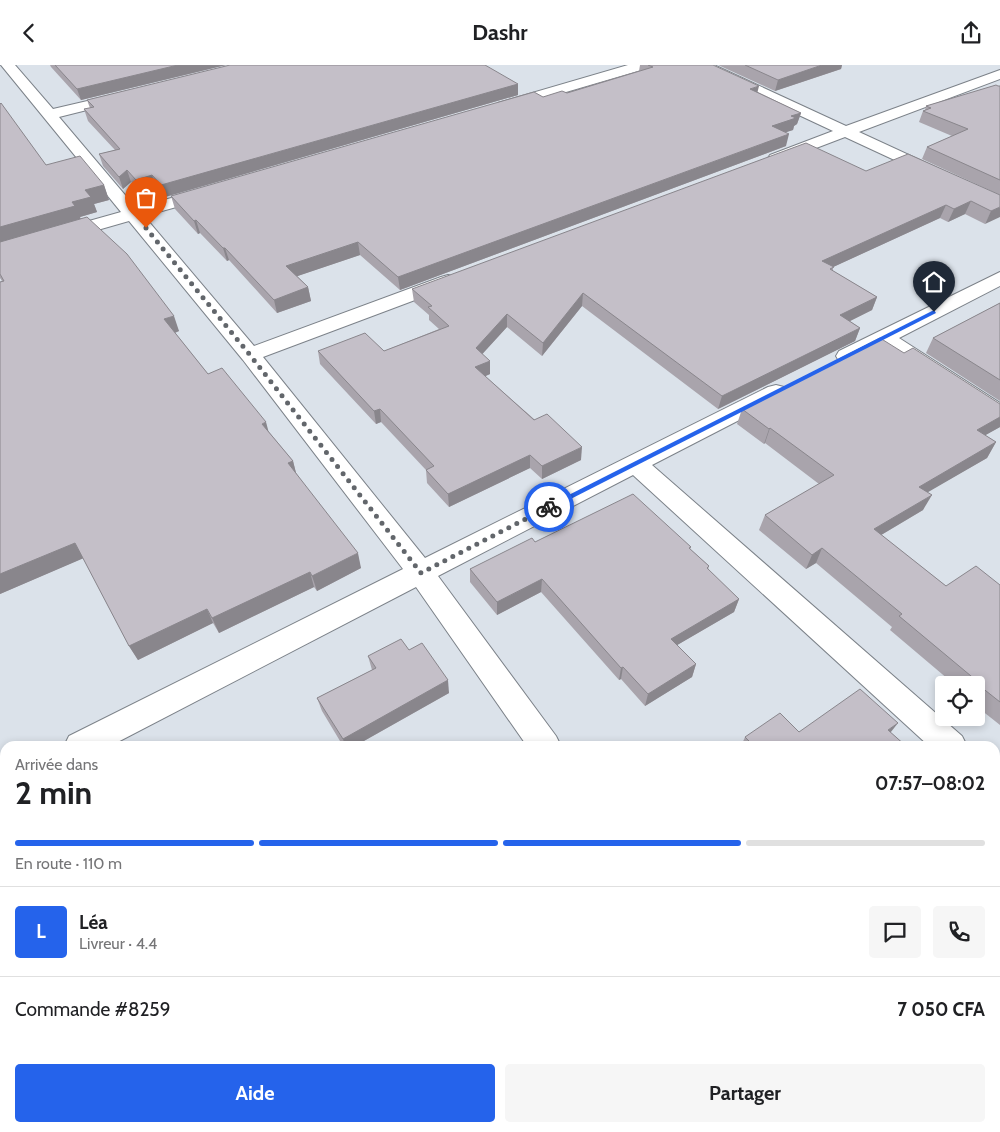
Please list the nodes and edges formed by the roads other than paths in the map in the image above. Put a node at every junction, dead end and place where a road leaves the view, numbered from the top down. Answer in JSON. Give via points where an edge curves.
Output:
{"nodes":[{"id":1,"x":8,"y":65,"type":"edge"},
{"id":2,"x":643,"y":65,"type":"edge"},
{"id":3,"x":703,"y":65,"type":"edge"},
{"id":4,"x":1000,"y":74,"type":"edge"},
{"id":5,"x":137,"y":93,"type":"edge"},
{"id":6,"x":491,"y":109,"type":"edge"},
{"id":7,"x":51,"y":114,"type":"junction"},
{"id":8,"x":846,"y":132,"type":"junction"},
{"id":9,"x":762,"y":164,"type":"edge"},
{"id":10,"x":228,"y":187,"type":"edge"},
{"id":11,"x":1000,"y":204,"type":"edge"},
{"id":12,"x":134,"y":214,"type":"junction"},
{"id":13,"x":0,"y":252,"type":"edge"},
{"id":14,"x":464,"y":275,"type":"edge"},
{"id":15,"x":1000,"y":278,"type":"edge"},
{"id":16,"x":884,"y":337,"type":"junction"},
{"id":17,"x":250,"y":355,"type":"junction"},
{"id":18,"x":824,"y":367,"type":"edge"},
{"id":19,"x":798,"y":381,"type":"edge"},
{"id":20,"x":1000,"y":413,"type":"edge"},
{"id":21,"x":634,"y":463,"type":"junction"},
{"id":22,"x":421,"y":573,"type":"junction"},
{"id":23,"x":90,"y":741,"type":"edge"},
{"id":24,"x":542,"y":741,"type":"edge"},
{"id":25,"x":945,"y":741,"type":"edge"}],
"edges":[{"from":1,"to":7,"type":"street"},
{"from":2,"to":6,"type":"street"},
{"from":3,"to":8,"type":"street"},
{"from":4,"to":8,"type":"street"},
{"from":5,"to":7,"type":"street"},
{"from":7,"to":12,"type":"street"},
{"from":8,"to":9,"type":"street"},
{"from":8,"to":11,"type":"street"},
{"from":10,"to":12,"type":"street"},
{"from":12,"to":13,"type":"street"},
{"from":12,"to":17,"type":"street"},
{"from":14,"to":17,"type":"street"},
{"from":15,"to":16,"type":"street"},
{"from":16,"to":18,"type":"street"},
{"from":16,"to":20,"type":"street"},
{"from":17,"to":22,"type":"street"},
{"from":19,"to":21,"type":"street"},
{"from":21,"to":22,"type":"street"},
{"from":21,"to":25,"type":"street"},
{"from":22,"to":23,"type":"street"},
{"from":22,"to":24,"type":"street"}]}
